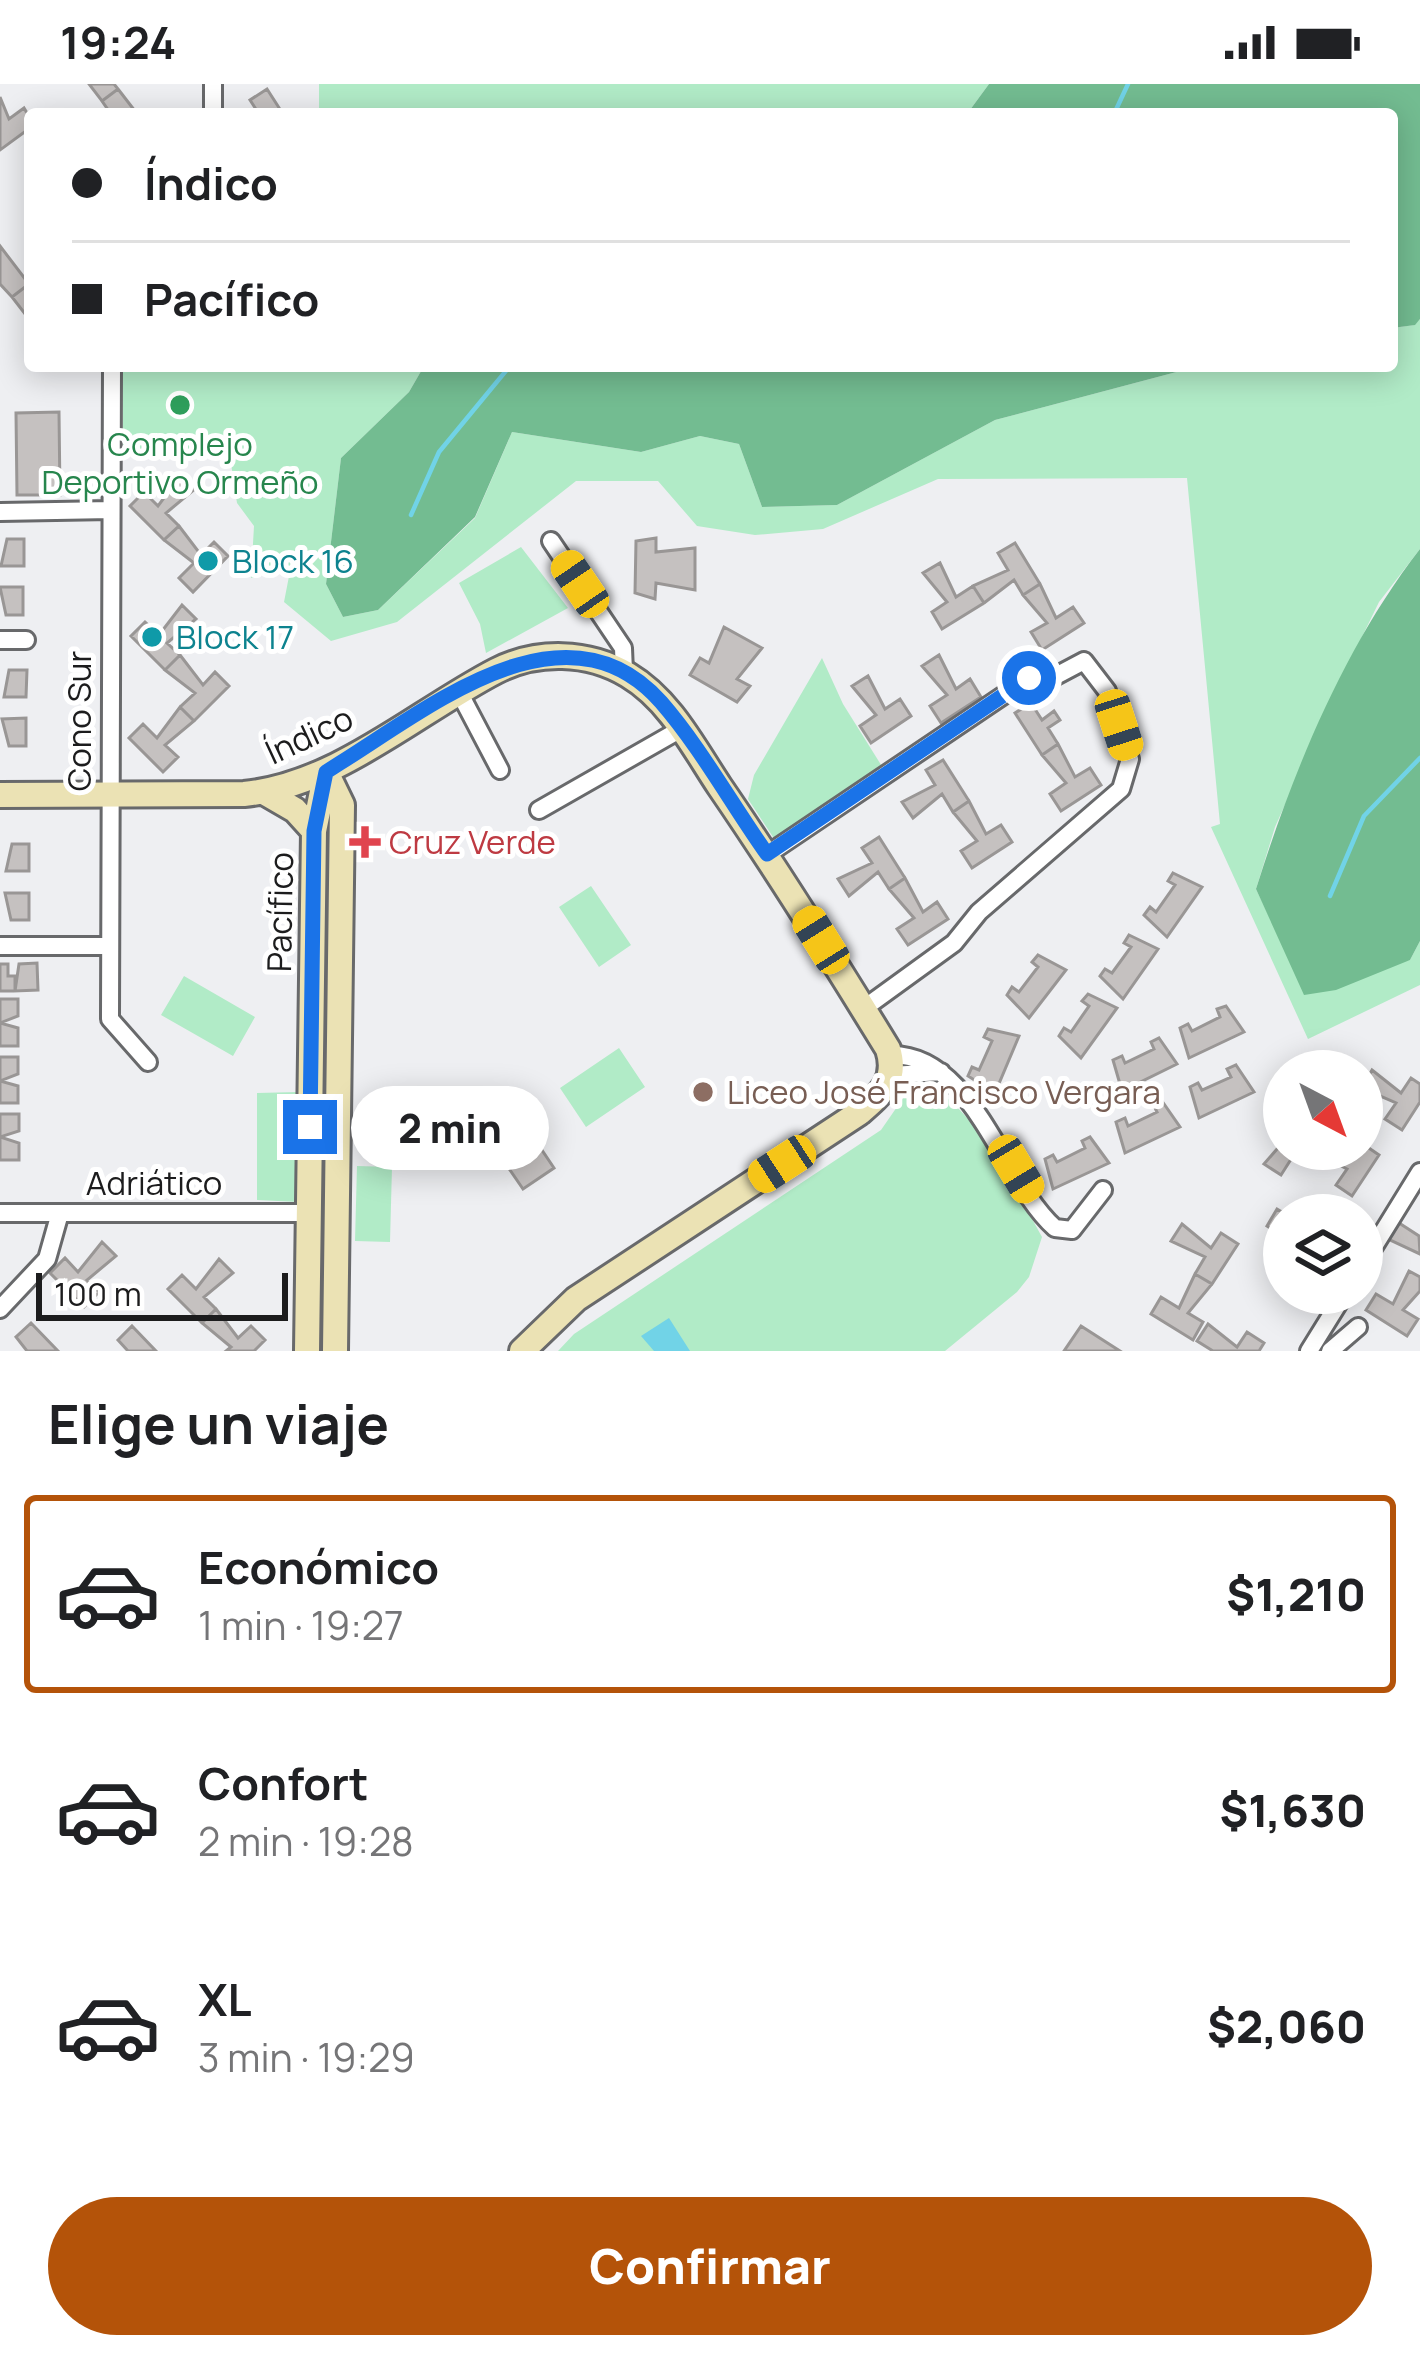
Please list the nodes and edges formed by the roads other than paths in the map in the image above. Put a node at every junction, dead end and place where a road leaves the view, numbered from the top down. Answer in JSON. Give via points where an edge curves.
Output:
{"nodes":[{"id":1,"x":112,"y":372,"type":"edge"},
{"id":2,"x":111,"y":510,"type":"junction"},
{"id":3,"x":0,"y":512,"type":"edge"},
{"id":4,"x":551,"y":541,"type":"dead end"},
{"id":5,"x":0,"y":640,"type":"edge"},
{"id":6,"x":26,"y":640,"type":"dead end"},
{"id":7,"x":624,"y":672,"type":"junction"},
{"id":8,"x":459,"y":692,"type":"junction"},
{"id":9,"x":681,"y":729,"type":"junction"},
{"id":10,"x":374,"y":742,"type":"junction"},
{"id":11,"x":500,"y":770,"type":"dead end"},
{"id":12,"x":326,"y":772,"type":"junction"},
{"id":13,"x":264,"y":792,"type":"junction"},
{"id":14,"x":0,"y":795,"type":"edge"},
{"id":15,"x":108,"y":795,"type":"junction"},
{"id":16,"x":342,"y":805,"type":"junction"},
{"id":17,"x":539,"y":810,"type":"dead end"},
{"id":18,"x":314,"y":831,"type":"junction"},
{"id":19,"x":767,"y":854,"type":"junction"},
{"id":20,"x":0,"y":946,"type":"edge"},
{"id":21,"x":109,"y":946,"type":"junction"},
{"id":22,"x":863,"y":1009,"type":"junction"},
{"id":23,"x":148,"y":1062,"type":"dead end"},
{"id":24,"x":891,"y":1065,"type":"junction"},
{"id":25,"x":1420,"y":1172,"type":"edge"},
{"id":26,"x":1102,"y":1190,"type":"dead end"},
{"id":27,"x":0,"y":1213,"type":"edge"},
{"id":28,"x":60,"y":1213,"type":"junction"},
{"id":29,"x":309,"y":1213,"type":"junction"},
{"id":30,"x":1383,"y":1232,"type":"edge"},
{"id":31,"x":0,"y":1309,"type":"edge"},
{"id":32,"x":1332,"y":1314,"type":"edge"},
{"id":33,"x":1358,"y":1327,"type":"dead end"},
{"id":34,"x":307,"y":1351,"type":"edge"},
{"id":35,"x":335,"y":1351,"type":"edge"},
{"id":36,"x":522,"y":1351,"type":"edge"},
{"id":37,"x":1309,"y":1351,"type":"edge"},
{"id":38,"x":1330,"y":1351,"type":"edge"}],
"edges":[{"from":1,"to":2,"type":"street","name":"Cono Sur"},
{"from":2,"to":3,"type":"street"},
{"from":2,"to":15,"type":"street","name":"Cono Sur"},
{"from":4,"to":7,"type":"street","name":"Índico","via":[[623,648]]},
{"from":5,"to":6,"type":"street"},
{"from":7,"to":8,"type":"street","name":"Índico","via":[[544,657]]},
{"from":7,"to":9,"type":"street","name":"Índico"},
{"from":8,"to":10,"type":"street","name":"Índico"},
{"from":8,"to":11,"type":"street"},
{"from":9,"to":17,"type":"street"},
{"from":9,"to":19,"type":"street","name":"Índico"},
{"from":10,"to":12,"type":"street","name":"Índico"},
{"from":10,"to":16,"type":"street"},
{"from":12,"to":13,"type":"street","name":"Índico"},
{"from":12,"to":16,"type":"street","name":"Pacífico"},
{"from":12,"to":18,"type":"street","name":"Pacífico"},
{"from":13,"to":15,"type":"street","name":"Índico"},
{"from":13,"to":18,"type":"street"},
{"from":14,"to":15,"type":"street","name":"Índico"},
{"from":15,"to":21,"type":"street","name":"Cono Sur"},
{"from":16,"to":35,"type":"street","name":"Pacífico"},
{"from":18,"to":29,"type":"street","name":"Pacífico"},
{"from":19,"to":22,"type":"street","name":"Índico"},
{"from":19,"to":22,"type":"street","via":[[1023,671],[1050,679],[1084,661],[1107,691],[1130,759],[1121,789],[954,943]]},
{"from":20,"to":21,"type":"street"},
{"from":21,"to":23,"type":"street","name":"Cono Sur","via":[[110,1019]]},
{"from":22,"to":24,"type":"street","name":"Índico"},
{"from":24,"to":26,"type":"street","via":[[941,1072],[1054,1228],[1079,1225]]},
{"from":24,"to":36,"type":"street","via":[[883,1092],[859,1113],[577,1299]]},
{"from":25,"to":30,"type":"street"},
{"from":27,"to":28,"type":"street","name":"Adriático"},
{"from":28,"to":29,"type":"street","name":"Adriático"},
{"from":28,"to":31,"type":"street","via":[[47,1258]]},
{"from":29,"to":34,"type":"street","name":"Pacífico"},
{"from":32,"to":37,"type":"street"},
{"from":33,"to":38,"type":"street"}]}
